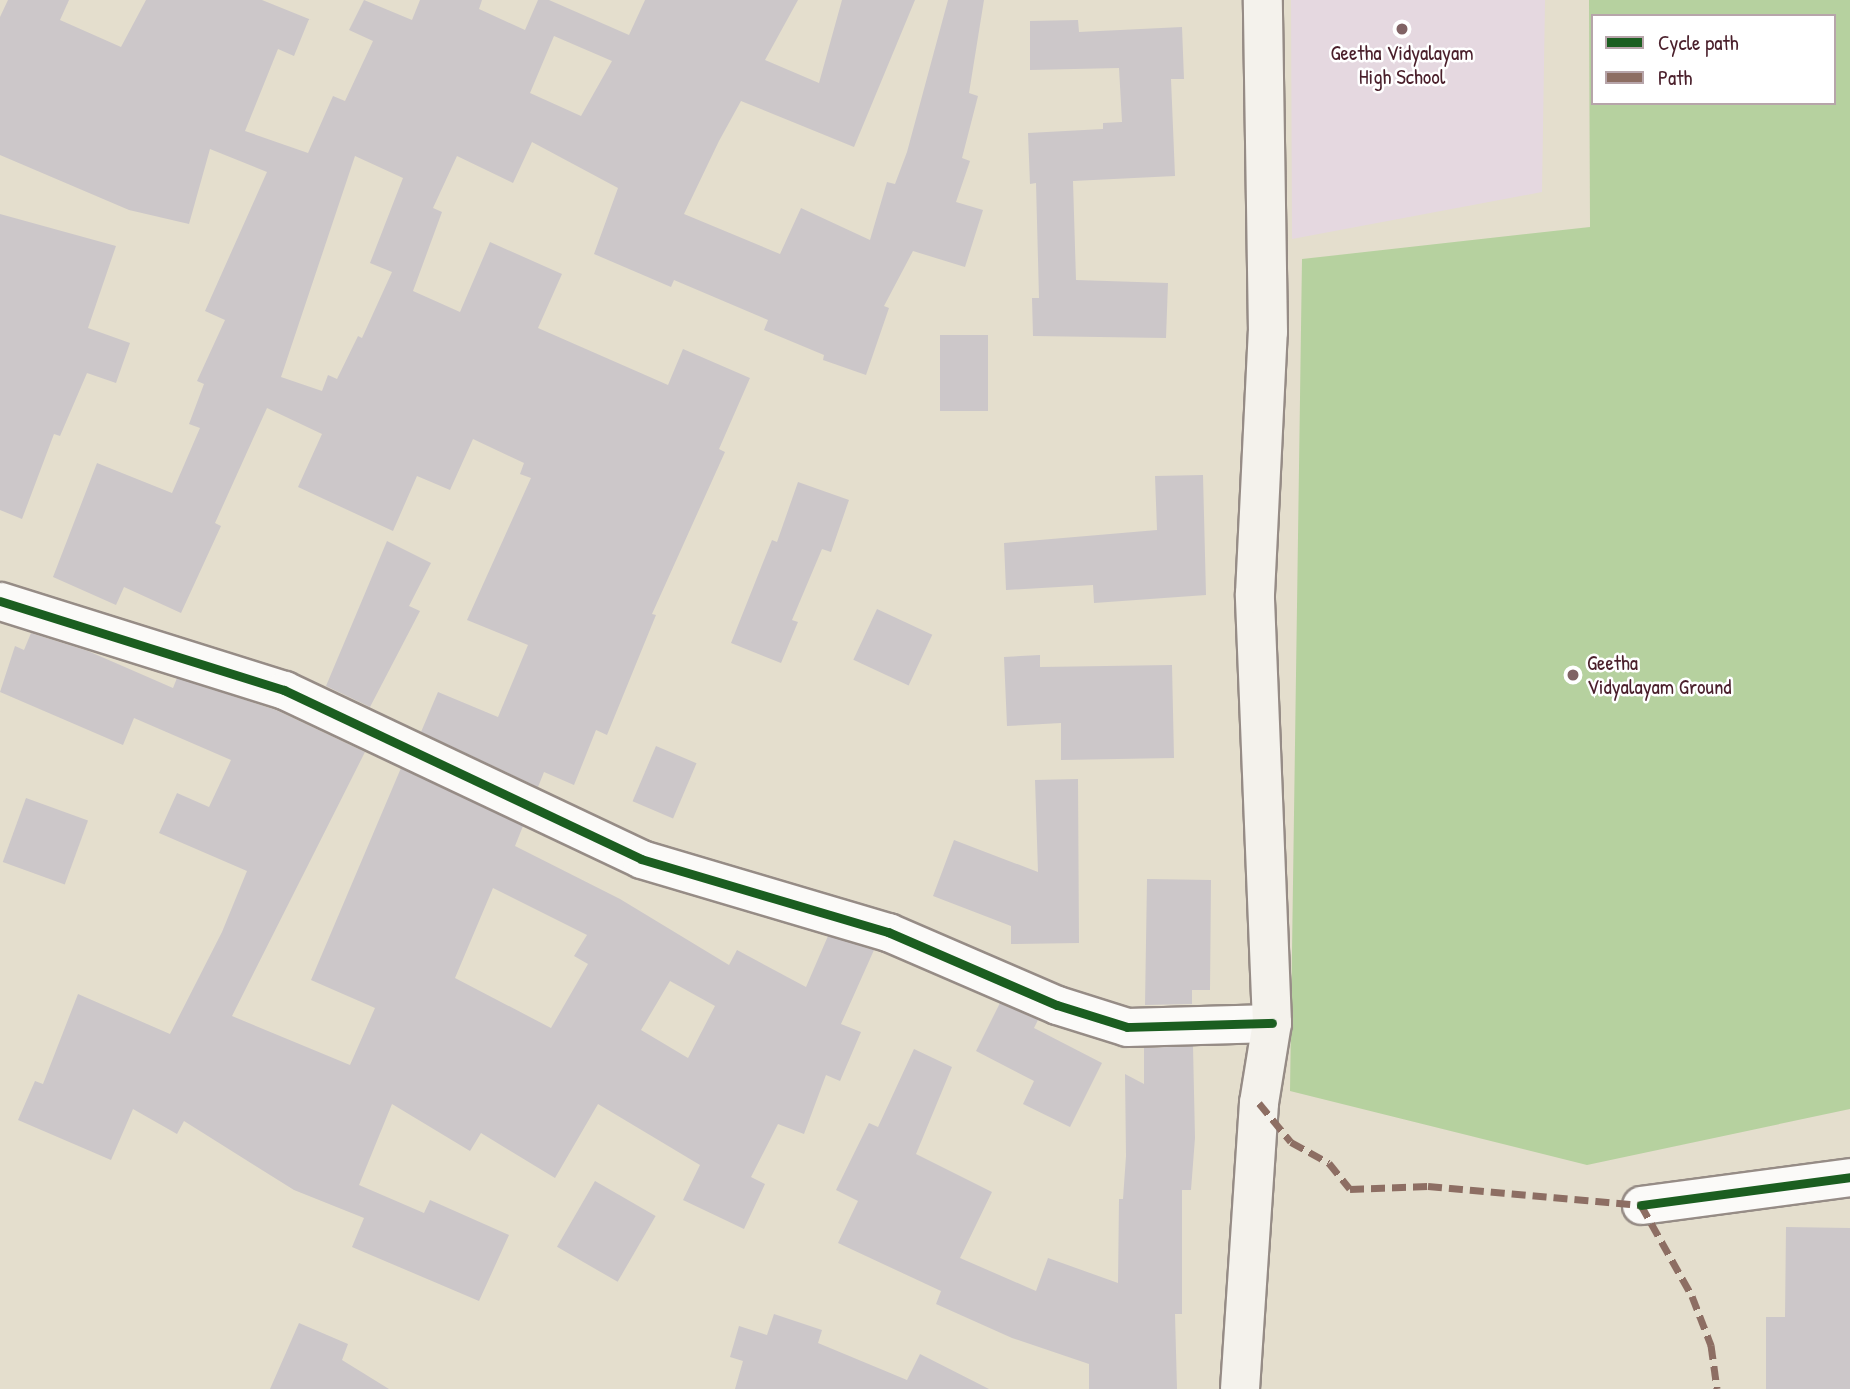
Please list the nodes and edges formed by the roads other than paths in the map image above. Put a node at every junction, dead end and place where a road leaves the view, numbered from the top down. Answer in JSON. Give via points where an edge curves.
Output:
{"nodes":[{"id":1,"x":1264,"y":0,"type":"edge"},
{"id":2,"x":0,"y":601,"type":"edge"},
{"id":3,"x":1272,"y":1023,"type":"junction"},
{"id":4,"x":1850,"y":1177,"type":"edge"},
{"id":5,"x":1641,"y":1205,"type":"dead end"},
{"id":6,"x":1240,"y":1389,"type":"edge"}],
"edges":[{"from":1,"to":3,"type":"main road","via":[[1268,332],[1255,594]]},
{"from":2,"to":3,"type":"street","via":[[284,690],[641,859],[888,932],[1057,1005],[1127,1027]]},
{"from":3,"to":6,"type":"main road","via":[[1259,1103]]},
{"from":4,"to":5,"type":"street"}]}
